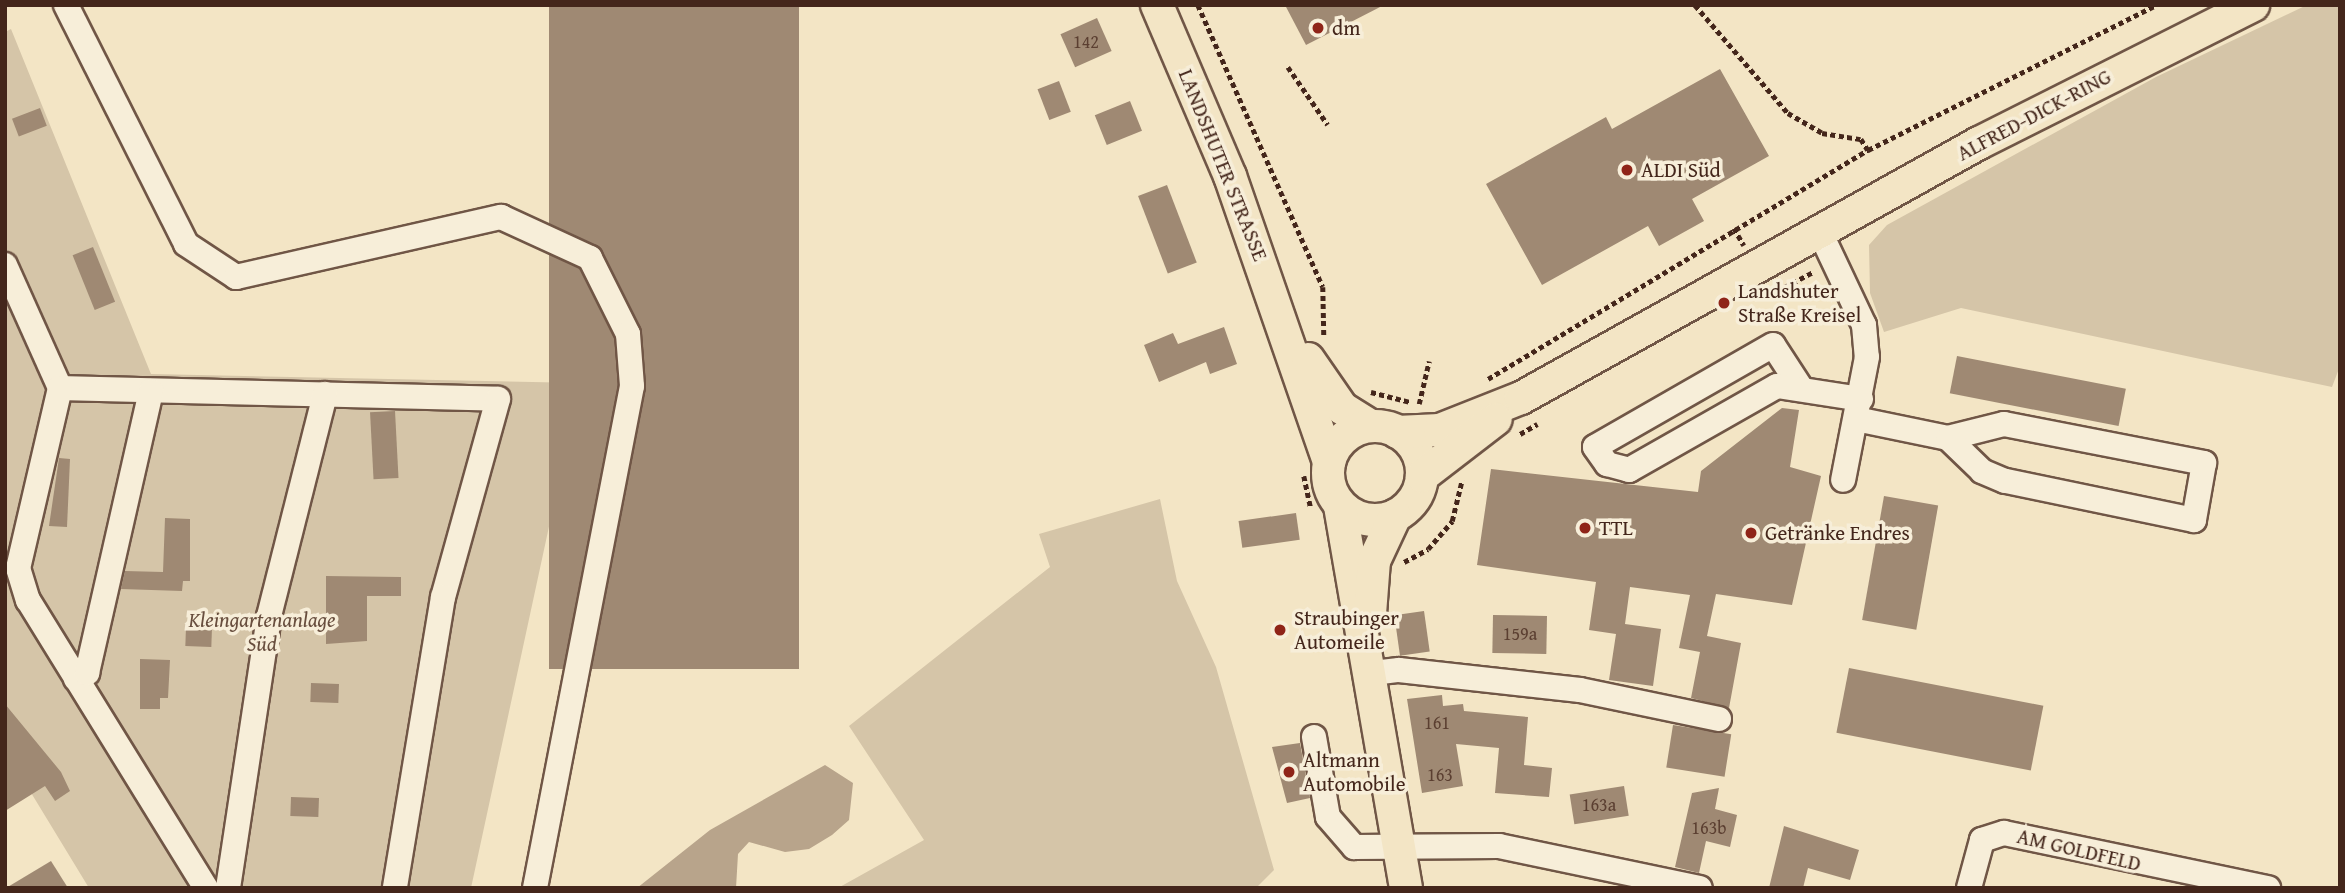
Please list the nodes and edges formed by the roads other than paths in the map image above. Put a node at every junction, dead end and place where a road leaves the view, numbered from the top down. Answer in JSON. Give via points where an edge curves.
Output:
{"nodes":[{"id":1,"x":66,"y":5,"type":"edge"},
{"id":2,"x":1157,"y":5,"type":"edge"},
{"id":3,"x":2253,"y":5,"type":"edge"},
{"id":4,"x":1819,"y":230,"type":"junction"},
{"id":5,"x":5,"y":265,"type":"edge"},
{"id":6,"x":1285,"y":326,"type":"junction"},
{"id":7,"x":60,"y":388,"type":"junction"},
{"id":8,"x":1801,"y":388,"type":"junction"},
{"id":9,"x":150,"y":391,"type":"junction"},
{"id":10,"x":325,"y":394,"type":"junction"},
{"id":11,"x":1521,"y":398,"type":"junction"},
{"id":12,"x":1858,"y":409,"type":"junction"},
{"id":13,"x":1384,"y":429,"type":"junction"},
{"id":14,"x":1948,"y":438,"type":"junction"},
{"id":15,"x":1329,"y":463,"type":"junction"},
{"id":16,"x":1422,"y":476,"type":"junction"},
{"id":17,"x":1843,"y":480,"type":"dead end"},
{"id":18,"x":1340,"y":506,"type":"junction"},
{"id":19,"x":1395,"y":516,"type":"junction"},
{"id":20,"x":1373,"y":673,"type":"junction"},
{"id":21,"x":76,"y":679,"type":"junction"},
{"id":22,"x":1719,"y":719,"type":"dead end"},
{"id":23,"x":1314,"y":737,"type":"dead end"},
{"id":24,"x":1399,"y":842,"type":"junction"},
{"id":25,"x":206,"y":888,"type":"edge"},
{"id":26,"x":228,"y":888,"type":"edge"},
{"id":27,"x":395,"y":888,"type":"edge"},
{"id":28,"x":535,"y":888,"type":"edge"},
{"id":29,"x":1406,"y":888,"type":"edge"},
{"id":30,"x":1700,"y":888,"type":"edge"},
{"id":31,"x":1969,"y":888,"type":"edge"},
{"id":32,"x":2268,"y":888,"type":"edge"}],
"edges":[{"from":1,"to":28,"type":"street","via":[[186,244],[236,277],[501,217],[590,258],[628,334],[632,386]]},
{"from":2,"to":6,"type":"main road","name":"LANDSHUTER STRASSE","via":[[1207,116]]},
{"from":3,"to":4,"type":"main road","name":"ALFRED-DICK-RING"},
{"from":4,"to":11,"type":"main road","name":"ALFRED-DICK-RING"},
{"from":4,"to":12,"type":"street","via":[[1864,325]]},
{"from":5,"to":7,"type":"street"},
{"from":6,"to":13,"type":"main road","name":"LANDSHUTER STRASSE","via":[[1342,408]]},
{"from":6,"to":15,"type":"main road","name":"LANDSHUTER STRASSE"},
{"from":7,"to":9,"type":"street"},
{"from":7,"to":21,"type":"street","via":[[18,568],[28,600]]},
{"from":8,"to":8,"type":"street","via":[[1777,386],[1629,470],[1607,464],[1595,446],[1773,345]]},
{"from":8,"to":12,"type":"street"},
{"from":9,"to":10,"type":"street"},
{"from":9,"to":21,"type":"street","via":[[94,622],[88,673]]},
{"from":10,"to":26,"type":"street","via":[[269,616]]},
{"from":10,"to":27,"type":"street","via":[[498,399],[443,597]]},
{"from":11,"to":13,"type":"main road","name":"ALFRED-DICK-RING","via":[[1440,430]]},
{"from":11,"to":16,"type":"main road","name":"ALFRED-DICK-RING"},
{"from":12,"to":14,"type":"street"},
{"from":12,"to":17,"type":"street"},
{"from":13,"to":15,"type":"main road","via":[[1344,437]]},
{"from":13,"to":16,"type":"main road","via":[[1416,450]]},
{"from":14,"to":14,"type":"street","via":[[1982,471],[2005,481],[2194,520],[2204,463],[2004,424]]},
{"from":15,"to":18,"type":"main road","via":[[1328,478]]},
{"from":16,"to":19,"type":"main road","via":[[1414,500]]},
{"from":18,"to":19,"type":"main road","via":[[1366,520]]},
{"from":18,"to":20,"type":"main road"},
{"from":19,"to":20,"type":"main road","via":[[1368,588]]},
{"from":20,"to":22,"type":"street","via":[[1399,670],[1580,690]]},
{"from":20,"to":24,"type":"main road"},
{"from":21,"to":25,"type":"street"},
{"from":23,"to":24,"type":"street","via":[[1328,817],[1354,847]]},
{"from":24,"to":29,"type":"main road"},
{"from":24,"to":30,"type":"street","via":[[1499,846]]},
{"from":31,"to":32,"type":"street","name":"AM GOLDFELD","via":[[1982,840],[2004,833]]}]}
